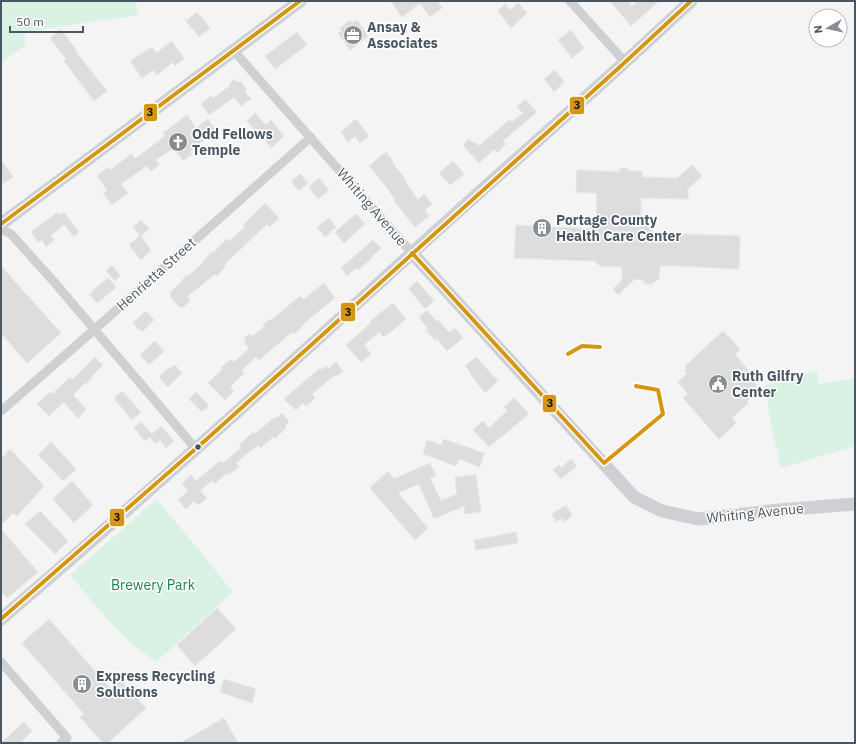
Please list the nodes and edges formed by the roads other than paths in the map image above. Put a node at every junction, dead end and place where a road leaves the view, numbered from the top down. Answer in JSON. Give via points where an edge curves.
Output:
{"nodes":[{"id":1,"x":570,"y":1,"type":"edge"},
{"id":2,"x":691,"y":1,"type":"edge"},
{"id":3,"x":294,"y":3,"type":"edge"},
{"id":4,"x":234,"y":51,"type":"junction"},
{"id":5,"x":626,"y":63,"type":"junction"},
{"id":6,"x":311,"y":137,"type":"junction"},
{"id":7,"x":1,"y":224,"type":"edge"},
{"id":8,"x":1,"y":229,"type":"edge"},
{"id":9,"x":412,"y":254,"type":"junction"},
{"id":10,"x":94,"y":330,"type":"junction"},
{"id":11,"x":1,"y":411,"type":"edge"},
{"id":12,"x":196,"y":449,"type":"junction"},
{"id":13,"x":855,"y":504,"type":"edge"},
{"id":14,"x":1,"y":619,"type":"edge"},
{"id":15,"x":1,"y":662,"type":"edge"},
{"id":16,"x":64,"y":740,"type":"edge"}],
"edges":[{"from":1,"to":5,"type":"street"},
{"from":2,"to":5,"type":"street"},
{"from":3,"to":4,"type":"street"},
{"from":4,"to":6,"type":"street","name":"Whiting Avenue"},
{"from":4,"to":7,"type":"street"},
{"from":5,"to":9,"type":"street"},
{"from":6,"to":9,"type":"street","name":"Whiting Avenue"},
{"from":6,"to":10,"type":"street","name":"Henrietta Street"},
{"from":8,"to":10,"type":"street","via":[[11,234]]},
{"from":9,"to":12,"type":"street"},
{"from":9,"to":13,"type":"street","name":"Whiting Avenue","via":[[634,497],[662,511],[698,519]]},
{"from":10,"to":11,"type":"street","name":"Henrietta Street"},
{"from":10,"to":12,"type":"street"},
{"from":12,"to":14,"type":"street"},
{"from":15,"to":16,"type":"street"}]}
